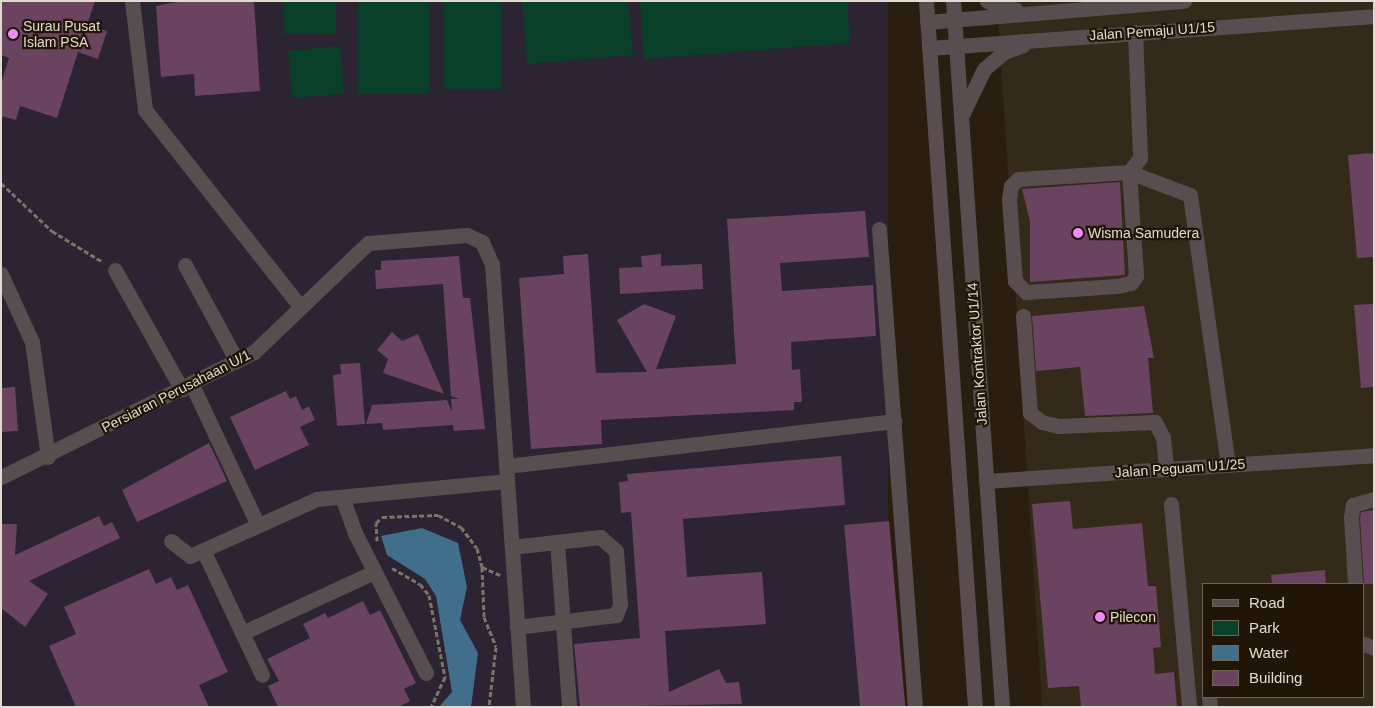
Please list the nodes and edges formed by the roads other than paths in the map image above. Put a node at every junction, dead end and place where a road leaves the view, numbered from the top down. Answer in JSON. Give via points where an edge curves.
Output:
{"nodes":[{"id":1,"x":132,"y":1,"type":"edge"},
{"id":2,"x":926,"y":1,"type":"edge"},
{"id":3,"x":952,"y":1,"type":"edge"},
{"id":4,"x":986,"y":1,"type":"edge"},
{"id":5,"x":1184,"y":1,"type":"edge"},
{"id":6,"x":1144,"y":3,"type":"edge"},
{"id":7,"x":1104,"y":4,"type":"edge"},
{"id":8,"x":1041,"y":13,"type":"junction"},
{"id":9,"x":1374,"y":16,"type":"edge"},
{"id":10,"x":954,"y":20,"type":"junction"},
{"id":11,"x":927,"y":22,"type":"junction"},
{"id":12,"x":1135,"y":32,"type":"junction"},
{"id":13,"x":1043,"y":39,"type":"junction"},
{"id":14,"x":956,"y":44,"type":"junction"},
{"id":15,"x":930,"y":48,"type":"junction"},
{"id":16,"x":960,"y":119,"type":"junction"},
{"id":17,"x":1129,"y":172,"type":"junction"},
{"id":18,"x":879,"y":229,"type":"dead end"},
{"id":19,"x":184,"y":265,"type":"dead end"},
{"id":20,"x":115,"y":270,"type":"road end"},
{"id":21,"x":1,"y":274,"type":"edge"},
{"id":22,"x":300,"y":306,"type":"junction"},
{"id":23,"x":1023,"y":316,"type":"dead end"},
{"id":24,"x":237,"y":361,"type":"junction"},
{"id":25,"x":187,"y":388,"type":"junction"},
{"id":26,"x":894,"y":421,"type":"junction"},
{"id":27,"x":1374,"y":455,"type":"edge"},
{"id":28,"x":48,"y":457,"type":"junction"},
{"id":29,"x":1228,"y":464,"type":"junction"},
{"id":30,"x":1166,"y":468,"type":"junction"},
{"id":31,"x":506,"y":473,"type":"junction"},
{"id":32,"x":1,"y":477,"type":"edge"},
{"id":33,"x":986,"y":481,"type":"junction"},
{"id":34,"x":342,"y":497,"type":"junction"},
{"id":35,"x":1374,"y":499,"type":"edge"},
{"id":36,"x":1171,"y":504,"type":"dead end"},
{"id":37,"x":257,"y":523,"type":"junction"},
{"id":38,"x":171,"y":541,"type":"dead end"},
{"id":39,"x":557,"y":542,"type":"junction"},
{"id":40,"x":512,"y":547,"type":"junction"},
{"id":41,"x":203,"y":550,"type":"junction"},
{"id":42,"x":374,"y":572,"type":"junction"},
{"id":43,"x":1355,"y":583,"type":"edge"},
{"id":44,"x":562,"y":623,"type":"junction"},
{"id":45,"x":517,"y":628,"type":"junction"},
{"id":46,"x":242,"y":633,"type":"junction"},
{"id":47,"x":426,"y":673,"type":"dead end"},
{"id":48,"x":262,"y":675,"type":"dead end"},
{"id":49,"x":523,"y":707,"type":"edge"},
{"id":50,"x":569,"y":707,"type":"edge"},
{"id":51,"x":915,"y":707,"type":"edge"},
{"id":52,"x":975,"y":707,"type":"edge"},
{"id":53,"x":1002,"y":707,"type":"edge"},
{"id":54,"x":1190,"y":707,"type":"edge"}],
"edges":[{"from":1,"to":22,"type":"street","via":[[145,110]]},
{"from":2,"to":11,"type":"street","name":"Jalan Kontraktor U1/14"},
{"from":3,"to":10,"type":"street","name":"Jalan Kontraktor U1/14"},
{"from":4,"to":8,"type":"street","via":[[1001,8]]},
{"from":5,"to":6,"type":"street","name":"Jalan Pemaju U1/15"},
{"from":6,"to":7,"type":"street","name":"Jalan Pemaju U1/15"},
{"from":7,"to":8,"type":"street","name":"Jalan Pemaju U1/15"},
{"from":8,"to":10,"type":"street","name":"Jalan Pemaju U1/15"},
{"from":9,"to":12,"type":"street","name":"Jalan Pemaju U1/15"},
{"from":10,"to":11,"type":"street","name":"Jalan Pemaju U1/15"},
{"from":10,"to":14,"type":"street","name":"Jalan Kontraktor U1/14"},
{"from":11,"to":15,"type":"street","name":"Jalan Kontraktor U1/14"},
{"from":12,"to":13,"type":"street","name":"Jalan Pemaju U1/15"},
{"from":12,"to":17,"type":"street","via":[[1140,158]]},
{"from":13,"to":14,"type":"street","name":"Jalan Pemaju U1/15"},
{"from":13,"to":16,"type":"street","via":[[1004,52],[984,69]]},
{"from":14,"to":15,"type":"street","name":"Jalan Pemaju U1/15"},
{"from":14,"to":16,"type":"street","name":"Jalan Kontraktor U1/14"},
{"from":15,"to":52,"type":"street","name":"Jalan Kontraktor U1/14"},
{"from":16,"to":33,"type":"street","name":"Jalan Kontraktor U1/14"},
{"from":17,"to":17,"type":"street","via":[[1018,179],[1011,186],[1018,288],[1026,292],[1131,283],[1136,276]]},
{"from":17,"to":29,"type":"street","via":[[1190,195]]},
{"from":18,"to":26,"type":"street"},
{"from":19,"to":24,"type":"street"},
{"from":20,"to":25,"type":"street"},
{"from":21,"to":28,"type":"street","via":[[32,342]]},
{"from":22,"to":24,"type":"street","name":"Persiaran Perusahaan U/1","via":[[254,352]]},
{"from":22,"to":31,"type":"street","name":"Persiaran Perusahaan U/1","via":[[368,242],[466,234],[482,242],[492,264]]},
{"from":23,"to":30,"type":"street","via":[[1030,413],[1042,422],[1058,426],[1155,422],[1163,438]]},
{"from":24,"to":25,"type":"street","name":"Persiaran Perusahaan U/1"},
{"from":25,"to":28,"type":"street","name":"Persiaran Perusahaan U/1"},
{"from":25,"to":37,"type":"street"},
{"from":26,"to":31,"type":"street"},
{"from":26,"to":51,"type":"street"},
{"from":27,"to":29,"type":"street","name":"Jalan Peguam U1/25"},
{"from":28,"to":32,"type":"street","name":"Persiaran Perusahaan U/1"},
{"from":29,"to":30,"type":"street","name":"Jalan Peguam U1/25"},
{"from":30,"to":33,"type":"street","name":"Jalan Peguam U1/25"},
{"from":31,"to":34,"type":"street"},
{"from":31,"to":40,"type":"street"},
{"from":33,"to":53,"type":"street","name":"Jalan Kontraktor U1/14"},
{"from":34,"to":37,"type":"street","via":[[317,498]]},
{"from":34,"to":42,"type":"street"},
{"from":35,"to":43,"type":"street","via":[[1353,505]]},
{"from":36,"to":54,"type":"street"},
{"from":37,"to":41,"type":"street"},
{"from":38,"to":41,"type":"street","via":[[190,556]]},
{"from":39,"to":40,"type":"street"},
{"from":39,"to":44,"type":"street"},
{"from":39,"to":44,"type":"street","via":[[600,537],[611,542],[616,551],[620,604],[616,615]]},
{"from":40,"to":45,"type":"street"},
{"from":41,"to":46,"type":"street"},
{"from":42,"to":46,"type":"street"},
{"from":42,"to":47,"type":"street"},
{"from":44,"to":45,"type":"street"},
{"from":44,"to":50,"type":"street"},
{"from":45,"to":49,"type":"street"},
{"from":46,"to":48,"type":"street"}]}
